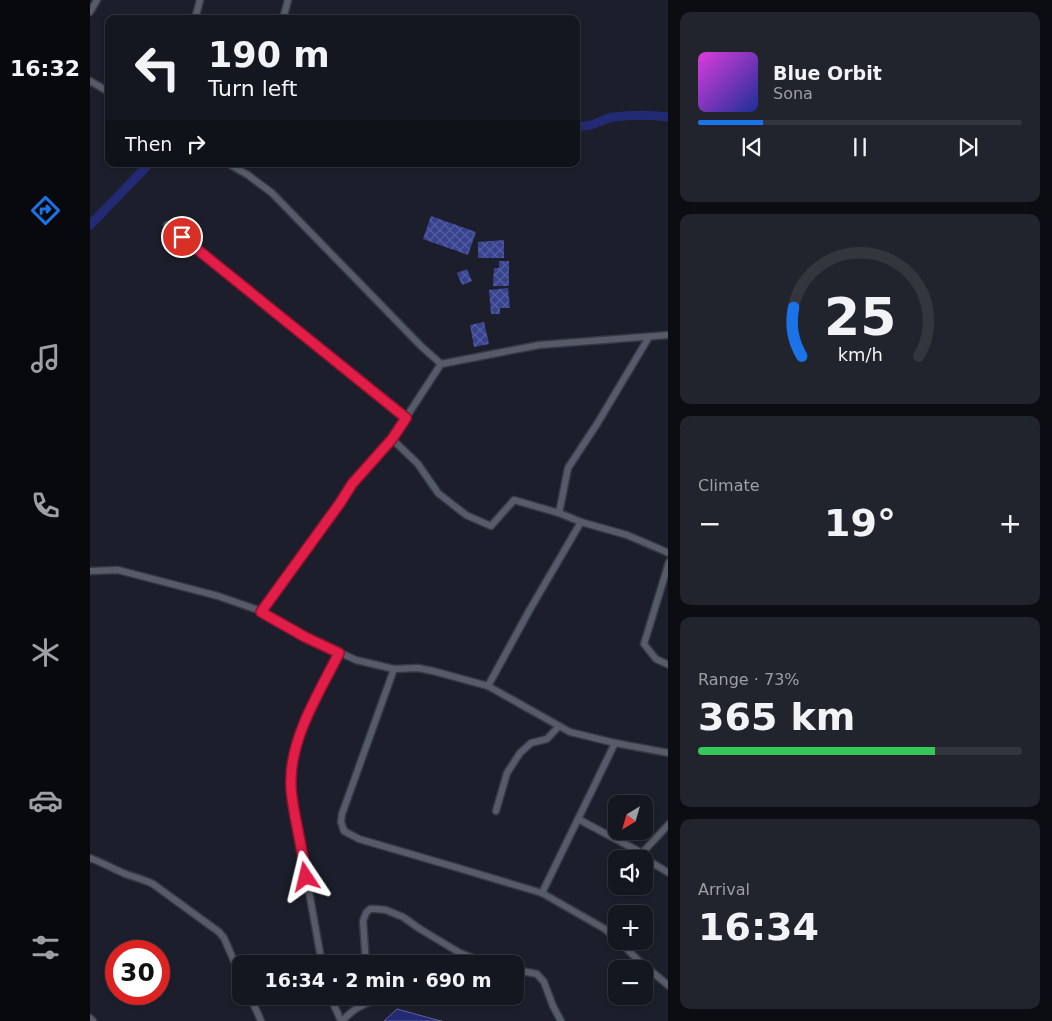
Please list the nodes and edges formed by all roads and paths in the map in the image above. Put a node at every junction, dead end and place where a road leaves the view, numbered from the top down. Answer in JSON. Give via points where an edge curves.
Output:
{"nodes":[{"id":1,"x":96,"y":0,"type":"edge"},
{"id":2,"x":200,"y":0,"type":"edge"},
{"id":3,"x":288,"y":0,"type":"edge"},
{"id":4,"x":90,"y":12,"type":"edge"},
{"id":5,"x":196,"y":15,"type":"edge"},
{"id":6,"x":284,"y":15,"type":"edge"},
{"id":7,"x":90,"y":81,"type":"edge"},
{"id":8,"x":105,"y":90,"type":"edge"},
{"id":9,"x":234,"y":167,"type":"edge"},
{"id":10,"x":167,"y":225,"type":"dead end"},
{"id":11,"x":668,"y":335,"type":"edge"},
{"id":12,"x":649,"y":337,"type":"junction"},
{"id":13,"x":441,"y":364,"type":"junction"},
{"id":14,"x":406,"y":418,"type":"junction"},
{"id":15,"x":392,"y":439,"type":"junction"},
{"id":16,"x":559,"y":513,"type":"junction"},
{"id":17,"x":581,"y":522,"type":"junction"},
{"id":18,"x":668,"y":553,"type":"edge"},
{"id":19,"x":668,"y":562,"type":"edge"},
{"id":20,"x":90,"y":571,"type":"edge"},
{"id":21,"x":261,"y":612,"type":"junction"},
{"id":22,"x":339,"y":653,"type":"junction"},
{"id":23,"x":668,"y":664,"type":"edge"},
{"id":24,"x":394,"y":669,"type":"junction"},
{"id":25,"x":488,"y":686,"type":"junction"},
{"id":26,"x":559,"y":726,"type":"junction"},
{"id":27,"x":615,"y":742,"type":"junction"},
{"id":28,"x":668,"y":753,"type":"edge"},
{"id":29,"x":496,"y":811,"type":"dead end"},
{"id":30,"x":578,"y":819,"type":"junction"},
{"id":31,"x":668,"y":824,"type":"edge"},
{"id":32,"x":636,"y":850,"type":"edge"},
{"id":33,"x":645,"y":850,"type":"edge"},
{"id":34,"x":90,"y":858,"type":"edge"},
{"id":35,"x":653,"y":864,"type":"edge"},
{"id":36,"x":668,"y":873,"type":"edge"},
{"id":37,"x":542,"y":893,"type":"junction"},
{"id":38,"x":608,"y":931,"type":"edge"},
{"id":39,"x":628,"y":950,"type":"edge"},
{"id":40,"x":320,"y":955,"type":"edge"},
{"id":41,"x":365,"y":955,"type":"edge"},
{"id":42,"x":467,"y":955,"type":"edge"},
{"id":43,"x":232,"y":956,"type":"edge"},
{"id":44,"x":524,"y":972,"type":"edge"},
{"id":45,"x":668,"y":986,"type":"edge"},
{"id":46,"x":254,"y":1005,"type":"edge"},
{"id":47,"x":334,"y":1005,"type":"edge"},
{"id":48,"x":361,"y":1005,"type":"edge"},
{"id":49,"x":90,"y":1018,"type":"edge"},
{"id":50,"x":93,"y":1021,"type":"edge"},
{"id":51,"x":261,"y":1021,"type":"edge"},
{"id":52,"x":342,"y":1021,"type":"edge"},
{"id":53,"x":560,"y":1021,"type":"edge"}],
"edges":[{"from":1,"to":4,"type":"street"},
{"from":2,"to":5,"type":"street"},
{"from":3,"to":6,"type":"street"},
{"from":7,"to":8,"type":"street"},
{"from":9,"to":13,"type":"street","via":[[272,193]]},
{"from":10,"to":14,"type":"street"},
{"from":11,"to":12,"type":"street"},
{"from":12,"to":13,"type":"street","via":[[539,344]]},
{"from":12,"to":16,"type":"street","via":[[568,468]]},
{"from":13,"to":14,"type":"street"},
{"from":14,"to":15,"type":"street"},
{"from":15,"to":16,"type":"street","via":[[418,464],[438,493],[466,516],[492,526],[514,500]]},
{"from":15,"to":21,"type":"street","via":[[352,484]]},
{"from":16,"to":17,"type":"street"},
{"from":17,"to":18,"type":"street","via":[[627,535]]},
{"from":17,"to":25,"type":"street"},
{"from":19,"to":23,"type":"street","via":[[644,644],[656,659]]},
{"from":20,"to":21,"type":"street","via":[[118,570],[218,596]]},
{"from":21,"to":22,"type":"street"},
{"from":22,"to":24,"type":"street"},
{"from":22,"to":40,"type":"street","via":[[302,729],[290,780]]},
{"from":24,"to":25,"type":"street","via":[[418,668]]},
{"from":24,"to":37,"type":"street","via":[[342,814],[344,831],[359,839]]},
{"from":25,"to":26,"type":"street"},
{"from":26,"to":27,"type":"street","via":[[570,732]]},
{"from":26,"to":29,"type":"street","via":[[547,739],[531,743],[520,753],[507,774]]},
{"from":27,"to":28,"type":"street"},
{"from":27,"to":30,"type":"street"},
{"from":30,"to":32,"type":"street"},
{"from":30,"to":37,"type":"street"},
{"from":31,"to":33,"type":"street"},
{"from":34,"to":43,"type":"street","via":[[153,884],[219,932]]},
{"from":35,"to":36,"type":"street"},
{"from":37,"to":38,"type":"street"},
{"from":39,"to":45,"type":"street"},
{"from":41,"to":42,"type":"street","via":[[363,921],[366,913],[376,909],[403,917]]},
{"from":44,"to":53,"type":"street","via":[[537,974],[544,982]]},
{"from":46,"to":51,"type":"street"},
{"from":47,"to":52,"type":"street"},
{"from":48,"to":52,"type":"street"},
{"from":49,"to":50,"type":"street"}]}
